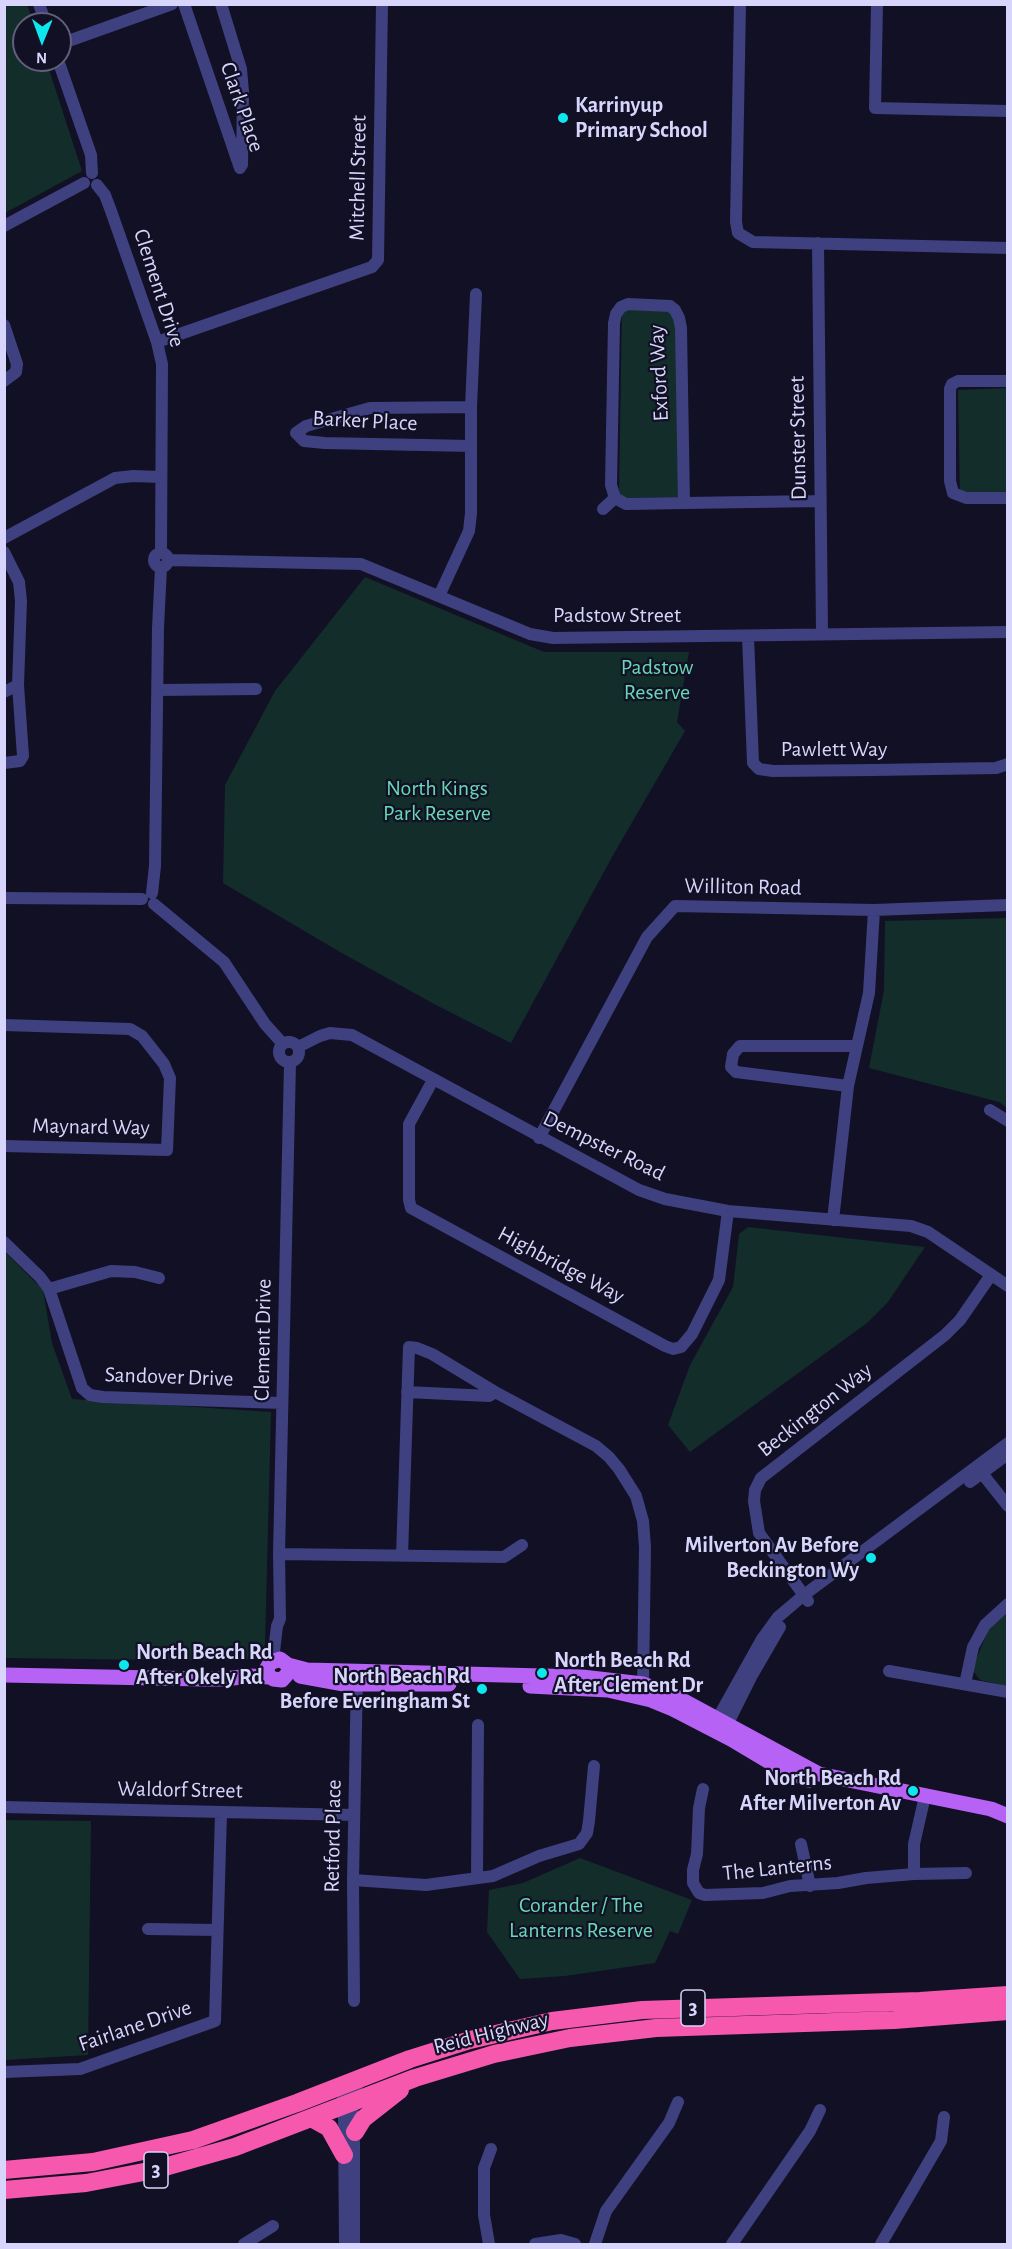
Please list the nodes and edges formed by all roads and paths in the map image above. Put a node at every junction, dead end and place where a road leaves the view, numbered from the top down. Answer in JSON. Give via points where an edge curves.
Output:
{"nodes":[{"id":1,"x":172,"y":4,"type":"edge"},
{"id":2,"x":184,"y":4,"type":"edge"},
{"id":3,"x":220,"y":4,"type":"edge"},
{"id":4,"x":382,"y":4,"type":"edge"},
{"id":5,"x":740,"y":4,"type":"edge"},
{"id":6,"x":878,"y":4,"type":"edge"},
{"id":7,"x":72,"y":40,"type":"edge"},
{"id":8,"x":62,"y":72,"type":"edge"},
{"id":9,"x":1008,"y":111,"type":"edge"},
{"id":10,"x":91,"y":180,"type":"junction"},
{"id":11,"x":4,"y":226,"type":"edge"},
{"id":12,"x":818,"y":243,"type":"junction"},
{"id":13,"x":1008,"y":248,"type":"edge"},
{"id":14,"x":476,"y":294,"type":"dead end"},
{"id":15,"x":4,"y":325,"type":"edge"},
{"id":16,"x":157,"y":342,"type":"junction"},
{"id":17,"x":4,"y":381,"type":"edge"},
{"id":18,"x":1008,"y":381,"type":"edge"},
{"id":19,"x":471,"y":408,"type":"junction"},
{"id":20,"x":471,"y":446,"type":"junction"},
{"id":21,"x":161,"y":477,"type":"junction"},
{"id":22,"x":615,"y":498,"type":"junction"},
{"id":23,"x":1008,"y":498,"type":"edge"},
{"id":24,"x":820,"y":501,"type":"junction"},
{"id":25,"x":684,"y":503,"type":"junction"},
{"id":26,"x":603,"y":509,"type":"dead end"},
{"id":27,"x":4,"y":538,"type":"edge"},
{"id":28,"x":4,"y":552,"type":"edge"},
{"id":29,"x":163,"y":560,"type":"junction"},
{"id":30,"x":440,"y":596,"type":"junction"},
{"id":31,"x":1008,"y":632,"type":"edge"},
{"id":32,"x":822,"y":633,"type":"junction"},
{"id":33,"x":748,"y":636,"type":"junction"},
{"id":34,"x":18,"y":684,"type":"junction"},
{"id":35,"x":256,"y":689,"type":"dead end"},
{"id":36,"x":158,"y":690,"type":"junction"},
{"id":37,"x":4,"y":692,"type":"edge"},
{"id":38,"x":4,"y":763,"type":"edge"},
{"id":39,"x":1008,"y":764,"type":"edge"},
{"id":40,"x":4,"y":898,"type":"edge"},
{"id":41,"x":149,"y":899,"type":"junction"},
{"id":42,"x":1008,"y":905,"type":"edge"},
{"id":43,"x":874,"y":910,"type":"junction"},
{"id":44,"x":4,"y":1025,"type":"edge"},
{"id":45,"x":283,"y":1044,"type":"junction"},
{"id":46,"x":856,"y":1046,"type":"junction"},
{"id":47,"x":298,"y":1047,"type":"junction"},
{"id":48,"x":290,"y":1063,"type":"junction"},
{"id":49,"x":433,"y":1080,"type":"junction"},
{"id":50,"x":848,"y":1086,"type":"junction"},
{"id":51,"x":990,"y":1110,"type":"dead end"},
{"id":52,"x":1008,"y":1121,"type":"edge"},
{"id":53,"x":539,"y":1138,"type":"junction"},
{"id":54,"x":4,"y":1146,"type":"edge"},
{"id":55,"x":728,"y":1211,"type":"junction"},
{"id":56,"x":832,"y":1220,"type":"junction"},
{"id":57,"x":4,"y":1242,"type":"edge"},
{"id":58,"x":991,"y":1275,"type":"junction"},
{"id":59,"x":159,"y":1278,"type":"dead end"},
{"id":60,"x":1008,"y":1286,"type":"edge"},
{"id":61,"x":48,"y":1289,"type":"junction"},
{"id":62,"x":407,"y":1392,"type":"junction"},
{"id":63,"x":495,"y":1392,"type":"junction"},
{"id":64,"x":282,"y":1403,"type":"junction"},
{"id":65,"x":1008,"y":1443,"type":"edge"},
{"id":66,"x":1008,"y":1454,"type":"edge"},
{"id":67,"x":980,"y":1470,"type":"junction"},
{"id":68,"x":1008,"y":1506,"type":"edge"},
{"id":69,"x":522,"y":1545,"type":"dead end"},
{"id":70,"x":279,"y":1554,"type":"junction"},
{"id":71,"x":402,"y":1556,"type":"junction"},
{"id":72,"x":806,"y":1598,"type":"junction"},
{"id":73,"x":1008,"y":1604,"type":"edge"},
{"id":74,"x":4,"y":1666,"type":"edge"},
{"id":75,"x":279,"y":1668,"type":"junction"},
{"id":76,"x":889,"y":1671,"type":"dead end"},
{"id":77,"x":4,"y":1675,"type":"edge"},
{"id":78,"x":357,"y":1678,"type":"junction"},
{"id":79,"x":964,"y":1684,"type":"junction"},
{"id":80,"x":641,"y":1691,"type":"junction"},
{"id":81,"x":1008,"y":1692,"type":"edge"},
{"id":82,"x":478,"y":1725,"type":"dead end"},
{"id":83,"x":720,"y":1727,"type":"junction"},
{"id":84,"x":594,"y":1766,"type":"dead end"},
{"id":85,"x":703,"y":1789,"type":"dead end"},
{"id":86,"x":924,"y":1800,"type":"junction"},
{"id":87,"x":4,"y":1808,"type":"edge"},
{"id":88,"x":221,"y":1812,"type":"junction"},
{"id":89,"x":354,"y":1815,"type":"junction"},
{"id":90,"x":1008,"y":1816,"type":"edge"},
{"id":91,"x":1008,"y":1825,"type":"edge"},
{"id":92,"x":801,"y":1844,"type":"dead end"},
{"id":93,"x":966,"y":1872,"type":"dead end"},
{"id":94,"x":914,"y":1874,"type":"junction"},
{"id":95,"x":477,"y":1878,"type":"junction"},
{"id":96,"x":353,"y":1880,"type":"junction"},
{"id":97,"x":810,"y":1886,"type":"junction"},
{"id":98,"x":148,"y":1929,"type":"dead end"},
{"id":99,"x":217,"y":1930,"type":"junction"},
{"id":100,"x":1008,"y":1995,"type":"edge"},
{"id":101,"x":354,"y":2001,"type":"dead end"},
{"id":102,"x":1008,"y":2011,"type":"edge"},
{"id":103,"x":4,"y":2072,"type":"edge"},
{"id":104,"x":366,"y":2076,"type":"junction"},
{"id":105,"x":415,"y":2078,"type":"junction"},
{"id":106,"x":678,"y":2102,"type":"dead end"},
{"id":107,"x":297,"y":2103,"type":"junction"},
{"id":108,"x":820,"y":2110,"type":"dead end"},
{"id":109,"x":349,"y":2113,"type":"junction"},
{"id":110,"x":944,"y":2117,"type":"dead end"},
{"id":111,"x":311,"y":2118,"type":"junction"},
{"id":112,"x":491,"y":2149,"type":"dead end"},
{"id":113,"x":345,"y":2155,"type":"junction"},
{"id":114,"x":4,"y":2170,"type":"edge"},
{"id":115,"x":4,"y":2190,"type":"edge"},
{"id":116,"x":273,"y":2226,"type":"dead end"},
{"id":117,"x":244,"y":2244,"type":"edge"},
{"id":118,"x":345,"y":2244,"type":"edge"},
{"id":119,"x":354,"y":2244,"type":"edge"},
{"id":120,"x":489,"y":2244,"type":"edge"},
{"id":121,"x":535,"y":2244,"type":"edge"},
{"id":122,"x":575,"y":2244,"type":"edge"},
{"id":123,"x":595,"y":2244,"type":"edge"},
{"id":124,"x":732,"y":2244,"type":"edge"},
{"id":125,"x":881,"y":2244,"type":"edge"}],
"edges":[{"from":1,"to":7,"type":"street"},
{"from":2,"to":3,"type":"street","name":"Clark Place","via":[[240,168],[241,69]]},
{"from":4,"to":16,"type":"street","name":"Mitchell Street","via":[[378,260],[372,267]]},
{"from":5,"to":12,"type":"street","via":[[738,233],[753,242]]},
{"from":6,"to":9,"type":"street","via":[[875,108]]},
{"from":8,"to":10,"type":"street","name":"Clement Drive","via":[[91,154]]},
{"from":10,"to":11,"type":"street"},
{"from":10,"to":16,"type":"street","name":"Clement Drive","via":[[105,195]]},
{"from":12,"to":13,"type":"street"},
{"from":12,"to":24,"type":"street","name":"Dunster Street"},
{"from":14,"to":19,"type":"street"},
{"from":15,"to":17,"type":"street","via":[[17,364],[16,372]]},
{"from":16,"to":21,"type":"street","name":"Clement Drive","via":[[164,386]]},
{"from":18,"to":23,"type":"street","via":[[952,384],[950,481],[953,493],[966,498]]},
{"from":19,"to":20,"type":"street"},
{"from":19,"to":20,"type":"street","name":"Barker Place","via":[[370,408],[306,426],[296,433],[304,441],[325,443]]},
{"from":20,"to":30,"type":"street","via":[[469,531]]},
{"from":21,"to":27,"type":"street","via":[[115,478]]},
{"from":21,"to":29,"type":"street","name":"Clement Drive"},
{"from":22,"to":25,"type":"street","via":[[626,504]]},
{"from":22,"to":25,"type":"street","name":"Exford Way","via":[[611,485],[616,314],[621,307],[634,303],[662,304],[675,310],[681,328]]},
{"from":22,"to":26,"type":"street"},
{"from":24,"to":25,"type":"street"},
{"from":24,"to":32,"type":"street","name":"Dunster Street"},
{"from":28,"to":34,"type":"street","via":[[19,582]]},
{"from":29,"to":30,"type":"street","name":"Padstow Street","via":[[361,564]]},
{"from":29,"to":36,"type":"street","name":"Clement Drive"},
{"from":30,"to":33,"type":"street","name":"Padstow Street","via":[[530,634],[553,638]]},
{"from":31,"to":32,"type":"street","name":"Padstow Street"},
{"from":32,"to":33,"type":"street","name":"Padstow Street"},
{"from":33,"to":39,"type":"street","name":"Pawlett Way","via":[[753,763],[759,769],[996,768]]},
{"from":34,"to":37,"type":"street"},
{"from":34,"to":38,"type":"street","via":[[23,756],[20,761]]},
{"from":35,"to":36,"type":"street"},
{"from":36,"to":41,"type":"street","name":"Clement Drive","via":[[155,866]]},
{"from":40,"to":41,"type":"street"},
{"from":41,"to":45,"type":"street","name":"Clement Drive","via":[[224,962]]},
{"from":42,"to":43,"type":"street","name":"Williton Road"},
{"from":43,"to":46,"type":"street","via":[[869,993]]},
{"from":43,"to":53,"type":"street","name":"Williton Road","via":[[675,906],[647,937]]},
{"from":44,"to":54,"type":"street","name":"Maynard Way","via":[[130,1029],[142,1036],[170,1078],[167,1150]]},
{"from":45,"to":47,"type":"street","via":[[290,1042]]},
{"from":45,"to":48,"type":"street","name":"Clement Drive","via":[[280,1056]]},
{"from":46,"to":50,"type":"street"},
{"from":46,"to":50,"type":"street","via":[[740,1046],[733,1054],[731,1067],[736,1072]]},
{"from":47,"to":48,"type":"street","name":"Clement Drive","via":[[299,1056]]},
{"from":47,"to":49,"type":"street","name":"Dempster Road","via":[[330,1033],[352,1035]]},
{"from":48,"to":64,"type":"street","name":"Clement Drive"},
{"from":49,"to":53,"type":"street","name":"Dempster Road"},
{"from":49,"to":55,"type":"street","name":"Highbridge Way","via":[[410,1124],[411,1208],[665,1346],[681,1347],[692,1334],[719,1280]]},
{"from":50,"to":56,"type":"street"},
{"from":51,"to":52,"type":"street"},
{"from":53,"to":55,"type":"street","name":"Dempster Road","via":[[639,1190]]},
{"from":55,"to":56,"type":"street","name":"Dempster Road"},
{"from":56,"to":58,"type":"street","name":"Dempster Road","via":[[911,1226],[928,1232]]},
{"from":57,"to":61,"type":"street","name":"Sandover Drive"},
{"from":58,"to":60,"type":"street","name":"Dempster Road"},
{"from":58,"to":72,"type":"street","name":"Beckington Way","via":[[945,1335],[761,1478],[753,1501],[759,1533]]},
{"from":59,"to":61,"type":"street","via":[[111,1271]]},
{"from":61,"to":64,"type":"street","name":"Sandover Drive","via":[[82,1388],[90,1395]]},
{"from":62,"to":63,"type":"street","via":[[489,1396]]},
{"from":62,"to":63,"type":"street","via":[[409,1347],[432,1354]]},
{"from":62,"to":71,"type":"street"},
{"from":63,"to":80,"type":"street","via":[[596,1446],[619,1469],[636,1497],[645,1547]]},
{"from":64,"to":70,"type":"street","name":"Clement Drive"},
{"from":65,"to":67,"type":"street"},
{"from":66,"to":67,"type":"street"},
{"from":67,"to":68,"type":"street"},
{"from":67,"to":72,"type":"street"},
{"from":69,"to":71,"type":"street","via":[[504,1557]]},
{"from":70,"to":71,"type":"street"},
{"from":70,"to":75,"type":"street","name":"Clement Drive"},
{"from":72,"to":83,"type":"street","via":[[772,1638]]},
{"from":73,"to":79,"type":"street","via":[[985,1625],[973,1647]]},
{"from":74,"to":75,"type":"main road"},
{"from":75,"to":77,"type":"main road","via":[[225,1679]]},
{"from":75,"to":78,"type":"main road"},
{"from":76,"to":79,"type":"street"},
{"from":78,"to":80,"type":"main road","via":[[582,1677]]},
{"from":78,"to":89,"type":"street","name":"Retford Place"},
{"from":79,"to":81,"type":"street"},
{"from":80,"to":83,"type":"main road"},
{"from":82,"to":95,"type":"street"},
{"from":83,"to":86,"type":"main road","via":[[819,1774]]},
{"from":84,"to":95,"type":"street","via":[[587,1833],[579,1844],[493,1876]]},
{"from":85,"to":97,"type":"street","name":"The Lanterns","via":[[698,1854],[693,1870],[693,1883],[699,1893],[720,1896]]},
{"from":86,"to":90,"type":"main road","via":[[992,1809]]},
{"from":86,"to":91,"type":"main road"},
{"from":86,"to":94,"type":"street","via":[[914,1844]]},
{"from":87,"to":88,"type":"street","name":"Waldorf Street"},
{"from":88,"to":89,"type":"street","name":"Waldorf Street"},
{"from":88,"to":99,"type":"street","name":"Fairlane Drive"},
{"from":89,"to":96,"type":"street","name":"Retford Place"},
{"from":92,"to":97,"type":"street"},
{"from":93,"to":94,"type":"street","name":"The Lanterns"},
{"from":94,"to":97,"type":"street","name":"The Lanterns"},
{"from":95,"to":96,"type":"street","via":[[426,1885]]},
{"from":96,"to":101,"type":"street","name":"Retford Place"},
{"from":98,"to":99,"type":"street"},
{"from":99,"to":103,"type":"street","name":"Fairlane Drive","via":[[215,2021],[80,2069]]},
{"from":100,"to":104,"type":"highway","name":"Reid Highway","number":"3","via":[[596,2015],[470,2040]]},
{"from":102,"to":105,"type":"highway","name":"Reid Highway","number":"3","via":[[620,2031],[518,2048]]},
{"from":104,"to":107,"type":"highway","name":"Reid Highway","number":"3"},
{"from":104,"to":109,"type":"street","via":[[350,2092]]},
{"from":105,"to":109,"type":"highway","name":"Reid Highway","number":"3"},
{"from":105,"to":109,"type":"highway","via":[[363,2119]]},
{"from":106,"to":123,"type":"street","via":[[669,2123],[606,2211]]},
{"from":107,"to":109,"type":"street","via":[[339,2099]]},
{"from":107,"to":114,"type":"highway","name":"Reid Highway","number":"3","via":[[228,2129],[153,2150],[68,2166]]},
{"from":108,"to":124,"type":"street","via":[[810,2131]]},
{"from":109,"to":111,"type":"highway","name":"Reid Highway","number":"3"},
{"from":109,"to":113,"type":"street"},
{"from":109,"to":119,"type":"street"},
{"from":110,"to":125,"type":"street","via":[[941,2141]]},
{"from":111,"to":113,"type":"highway","via":[[332,2131]]},
{"from":111,"to":115,"type":"highway","name":"Reid Highway","number":"3","via":[[235,2147],[154,2170],[86,2183]]},
{"from":112,"to":120,"type":"street","via":[[484,2168],[484,2215]]},
{"from":113,"to":118,"type":"street"},
{"from":116,"to":117,"type":"street"},
{"from":121,"to":122,"type":"street","via":[[561,2240]]}]}
